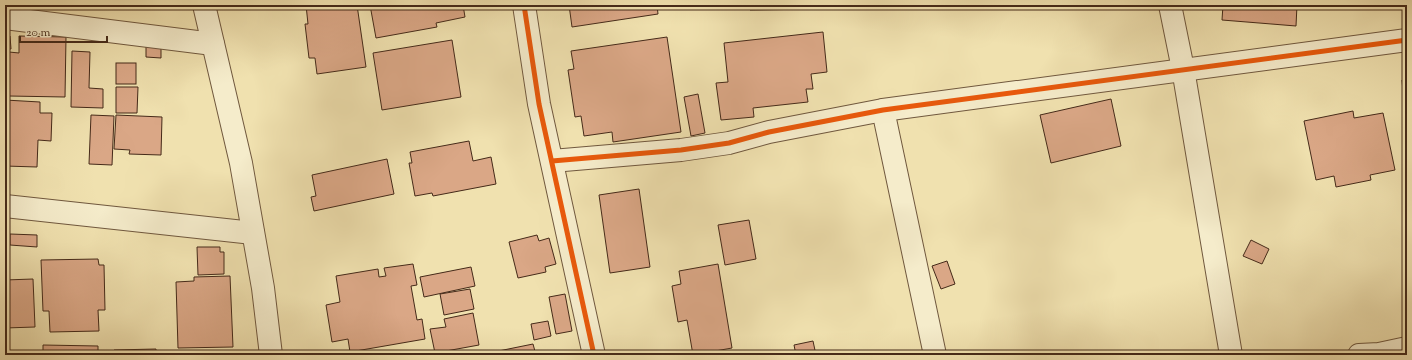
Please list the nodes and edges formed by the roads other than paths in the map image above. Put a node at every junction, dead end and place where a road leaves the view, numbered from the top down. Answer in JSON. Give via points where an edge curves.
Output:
{"nodes":[{"id":1,"x":204,"y":5,"type":"edge"},
{"id":2,"x":524,"y":5,"type":"edge"},
{"id":3,"x":1170,"y":5,"type":"edge"},
{"id":4,"x":5,"y":18,"type":"edge"},
{"id":5,"x":1407,"y":40,"type":"edge"},
{"id":6,"x":213,"y":44,"type":"junction"},
{"id":7,"x":1183,"y":69,"type":"junction"},
{"id":8,"x":883,"y":110,"type":"junction"},
{"id":9,"x":552,"y":161,"type":"junction"},
{"id":10,"x":5,"y":206,"type":"edge"},
{"id":11,"x":253,"y":233,"type":"junction"},
{"id":12,"x":1407,"y":348,"type":"edge"},
{"id":13,"x":272,"y":355,"type":"edge"},
{"id":14,"x":594,"y":355,"type":"edge"},
{"id":15,"x":935,"y":355,"type":"edge"},
{"id":16,"x":1230,"y":355,"type":"edge"},
{"id":17,"x":1358,"y":355,"type":"edge"}],
"edges":[{"from":1,"to":6,"type":"street"},
{"from":2,"to":9,"type":"street","via":[[539,104]]},
{"from":3,"to":7,"type":"street"},
{"from":4,"to":6,"type":"street"},
{"from":5,"to":7,"type":"street"},
{"from":6,"to":11,"type":"street","via":[[241,163]]},
{"from":7,"to":8,"type":"street"},
{"from":7,"to":16,"type":"street"},
{"from":8,"to":9,"type":"street","via":[[681,150]]},
{"from":8,"to":15,"type":"street"},
{"from":9,"to":14,"type":"street"},
{"from":10,"to":11,"type":"street"},
{"from":11,"to":13,"type":"street","via":[[264,288]]},
{"from":12,"to":17,"type":"street"}]}
